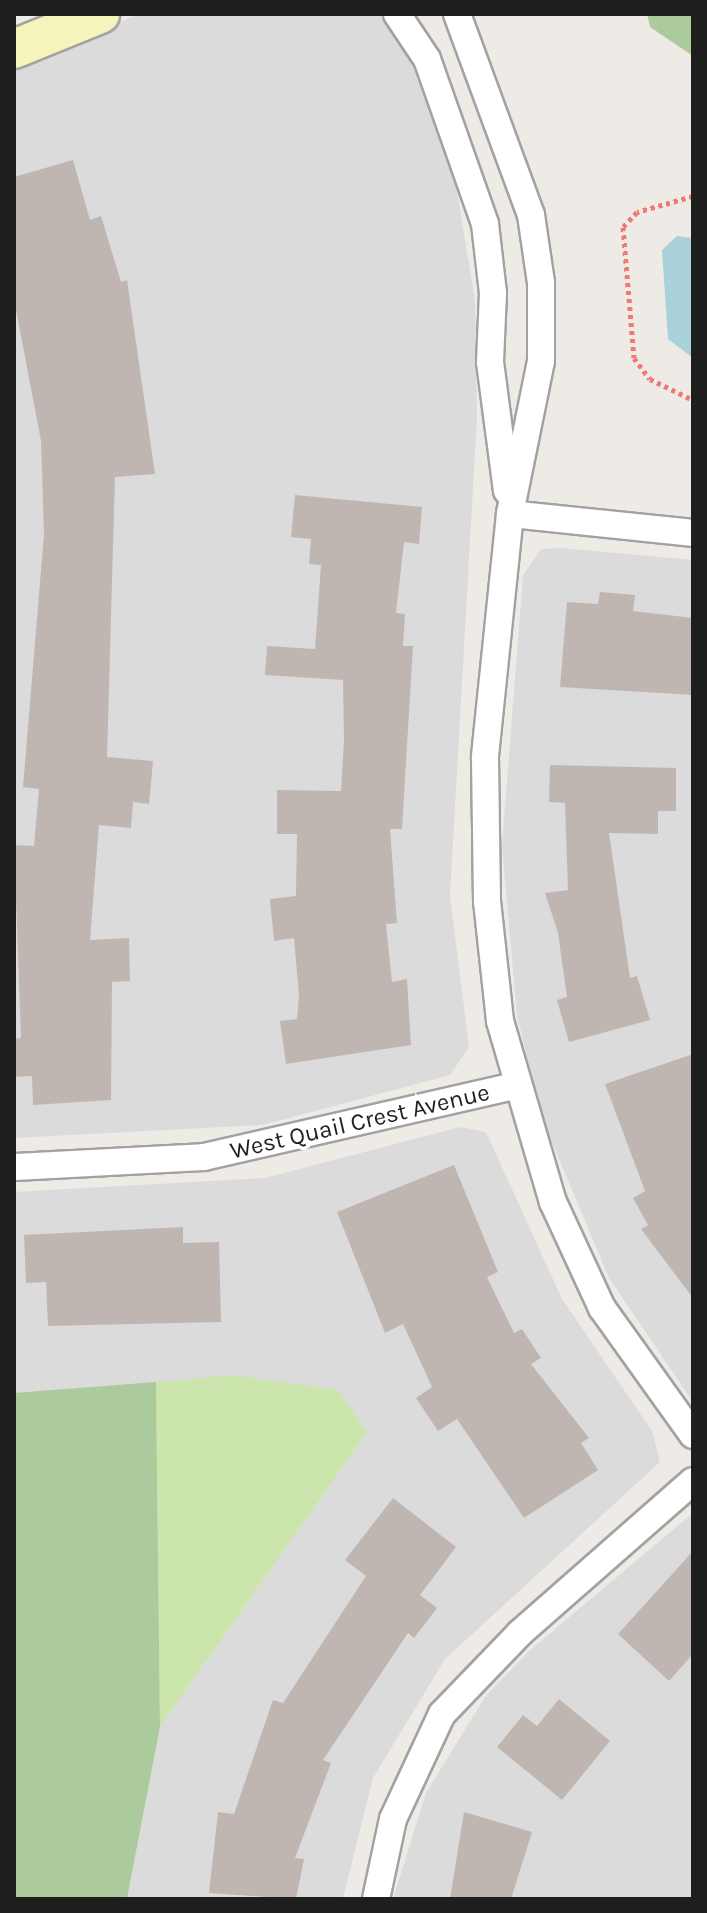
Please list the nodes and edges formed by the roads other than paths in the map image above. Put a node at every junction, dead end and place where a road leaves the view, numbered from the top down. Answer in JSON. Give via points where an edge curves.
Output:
{"nodes":[{"id":1,"x":100,"y":14,"type":"edge"},
{"id":2,"x":397,"y":14,"type":"edge"},
{"id":3,"x":457,"y":14,"type":"edge"},
{"id":4,"x":14,"y":49,"type":"edge"},
{"id":5,"x":510,"y":514,"type":"junction"},
{"id":6,"x":693,"y":533,"type":"edge"},
{"id":7,"x":514,"y":1086,"type":"junction"},
{"id":8,"x":14,"y":1167,"type":"edge"},
{"id":9,"x":693,"y":1435,"type":"edge"},
{"id":10,"x":693,"y":1481,"type":"edge"},
{"id":11,"x":376,"y":1899,"type":"edge"}],
"edges":[{"from":1,"to":4,"type":"street"},
{"from":2,"to":5,"type":"street","via":[[427,59],[485,224],[493,293],[490,362]]},
{"from":3,"to":5,"type":"street","via":[[531,215],[541,283],[541,361]]},
{"from":5,"to":6,"type":"street"},
{"from":5,"to":7,"type":"street","via":[[485,758],[487,901]]},
{"from":7,"to":8,"type":"street","name":"West Quail Crest Avenue","via":[[204,1157]]},
{"from":7,"to":9,"type":"street","via":[[553,1202],[602,1308]]},
{"from":10,"to":11,"type":"street","via":[[520,1633],[442,1714],[393,1819]]}]}
